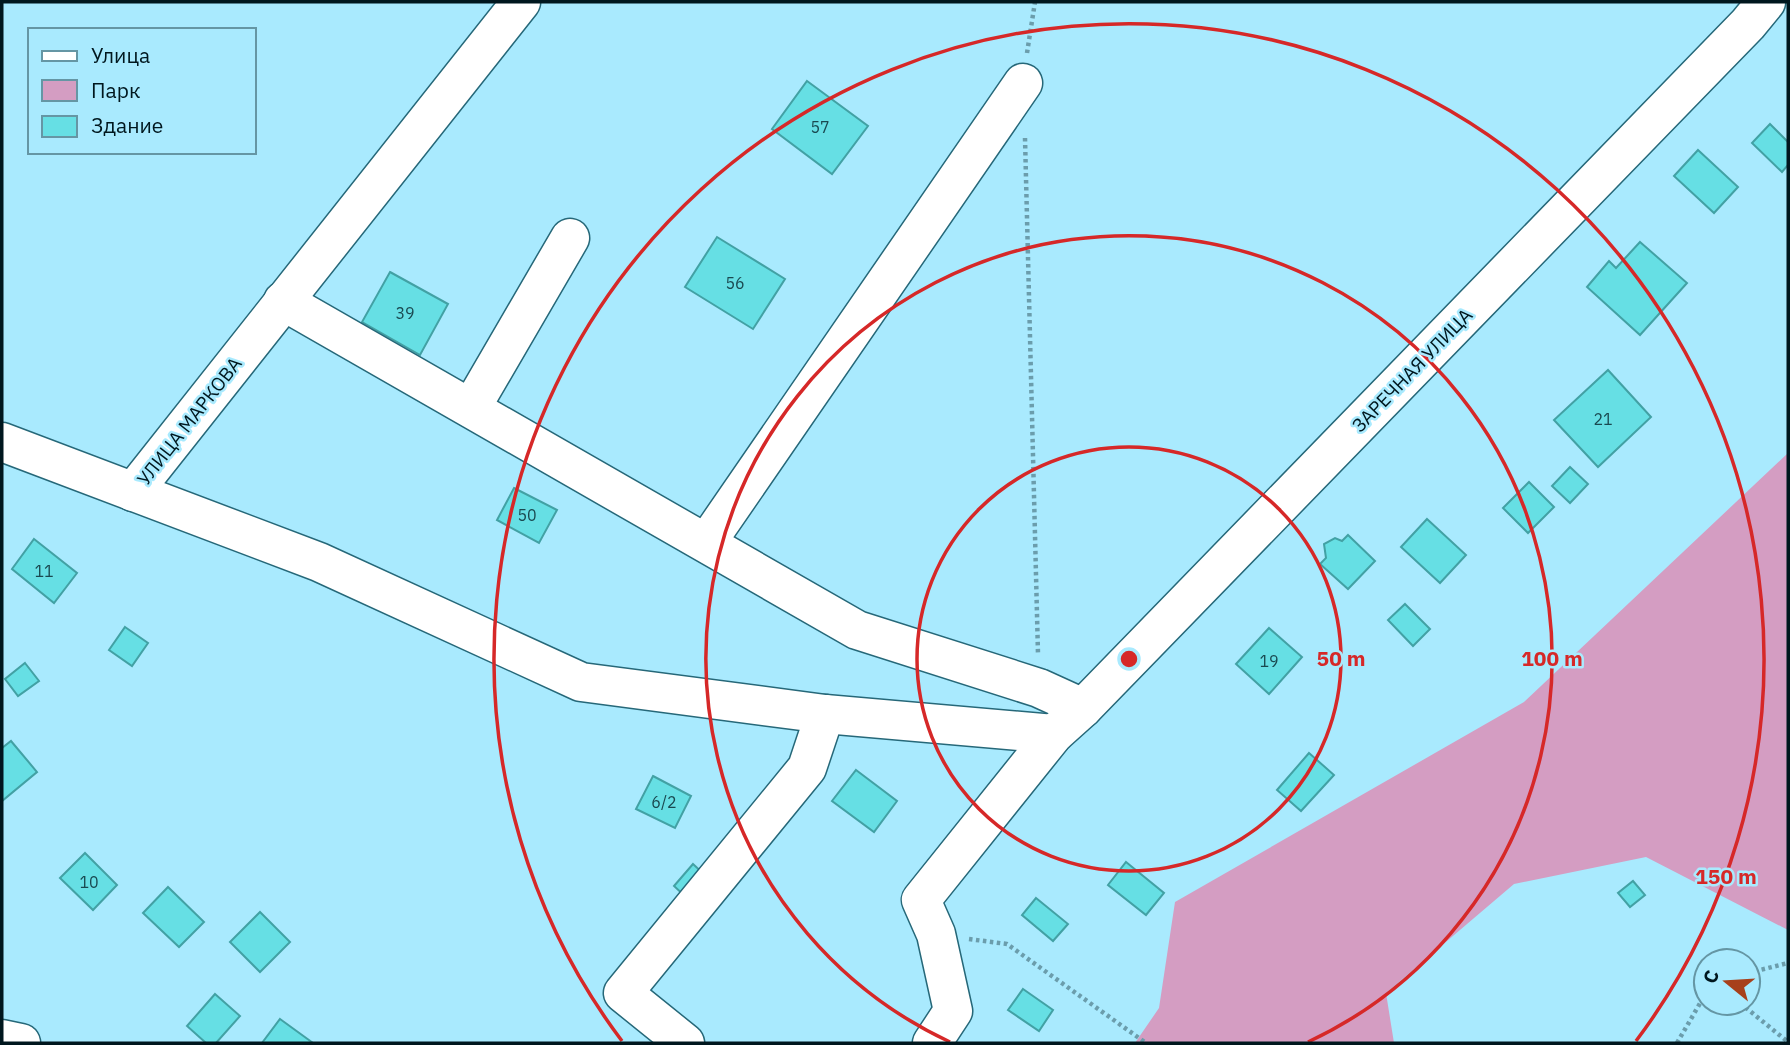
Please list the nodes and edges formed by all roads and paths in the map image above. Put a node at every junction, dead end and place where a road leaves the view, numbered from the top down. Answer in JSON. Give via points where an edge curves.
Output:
{"nodes":[{"id":1,"x":521,"y":2,"type":"edge"},
{"id":2,"x":1035,"y":2,"type":"edge"},
{"id":3,"x":1766,"y":2,"type":"edge"},
{"id":4,"x":1023,"y":83,"type":"junction"},
{"id":5,"x":570,"y":238,"type":"dead end"},
{"id":6,"x":283,"y":301,"type":"junction"},
{"id":7,"x":471,"y":408,"type":"junction"},
{"id":8,"x":2,"y":442,"type":"edge"},
{"id":9,"x":133,"y":492,"type":"junction"},
{"id":10,"x":707,"y":542,"type":"junction"},
{"id":11,"x":1039,"y":688,"type":"junction"},
{"id":12,"x":1083,"y":708,"type":"junction"},
{"id":13,"x":825,"y":714,"type":"junction"},
{"id":14,"x":1054,"y":734,"type":"junction"},
{"id":15,"x":936,"y":934,"type":"junction"},
{"id":16,"x":1788,"y":963,"type":"edge"},
{"id":17,"x":1762,"y":970,"type":"edge"},
{"id":18,"x":1692,"y":1017,"type":"edge"},
{"id":19,"x":1757,"y":1017,"type":"edge"},
{"id":20,"x":2,"y":1039,"type":"edge"},
{"id":21,"x":1788,"y":1042,"type":"edge"},
{"id":22,"x":21,"y":1043,"type":"edge"},
{"id":23,"x":685,"y":1043,"type":"edge"},
{"id":24,"x":932,"y":1043,"type":"edge"},
{"id":25,"x":1146,"y":1043,"type":"edge"},
{"id":26,"x":1677,"y":1043,"type":"edge"}],
"edges":[{"from":1,"to":6,"type":"street","name":"УЛИЦА МАРКОВА"},
{"from":2,"to":4,"type":"path"},
{"from":3,"to":12,"type":"street","name":"ЗАРЕЧНАЯ УЛИЦА"},
{"from":4,"to":10,"type":"street"},
{"from":4,"to":11,"type":"path"},
{"from":5,"to":7,"type":"street"},
{"from":6,"to":7,"type":"street"},
{"from":6,"to":9,"type":"street","name":"УЛИЦА МАРКОВА"},
{"from":7,"to":10,"type":"street"},
{"from":8,"to":9,"type":"street"},
{"from":9,"to":13,"type":"street","name":"УЛИЦА МАРКОВА","via":[[319,562],[581,682]]},
{"from":10,"to":11,"type":"street","via":[[857,630]]},
{"from":11,"to":12,"type":"street"},
{"from":12,"to":14,"type":"street","name":"ЗАРЕЧНАЯ УЛИЦА"},
{"from":13,"to":14,"type":"street","name":"УЛИЦА МАРКОВА"},
{"from":13,"to":23,"type":"street","via":[[807,768],[623,993]]},
{"from":14,"to":15,"type":"street","name":"ЗАРЕЧНАЯ УЛИЦА","via":[[921,901]]},
{"from":15,"to":24,"type":"street","via":[[953,1011]]},
{"from":15,"to":25,"type":"path","via":[[1007,944]]},
{"from":16,"to":17,"type":"path"},
{"from":18,"to":26,"type":"path"},
{"from":19,"to":21,"type":"path"},
{"from":20,"to":22,"type":"street"}]}
